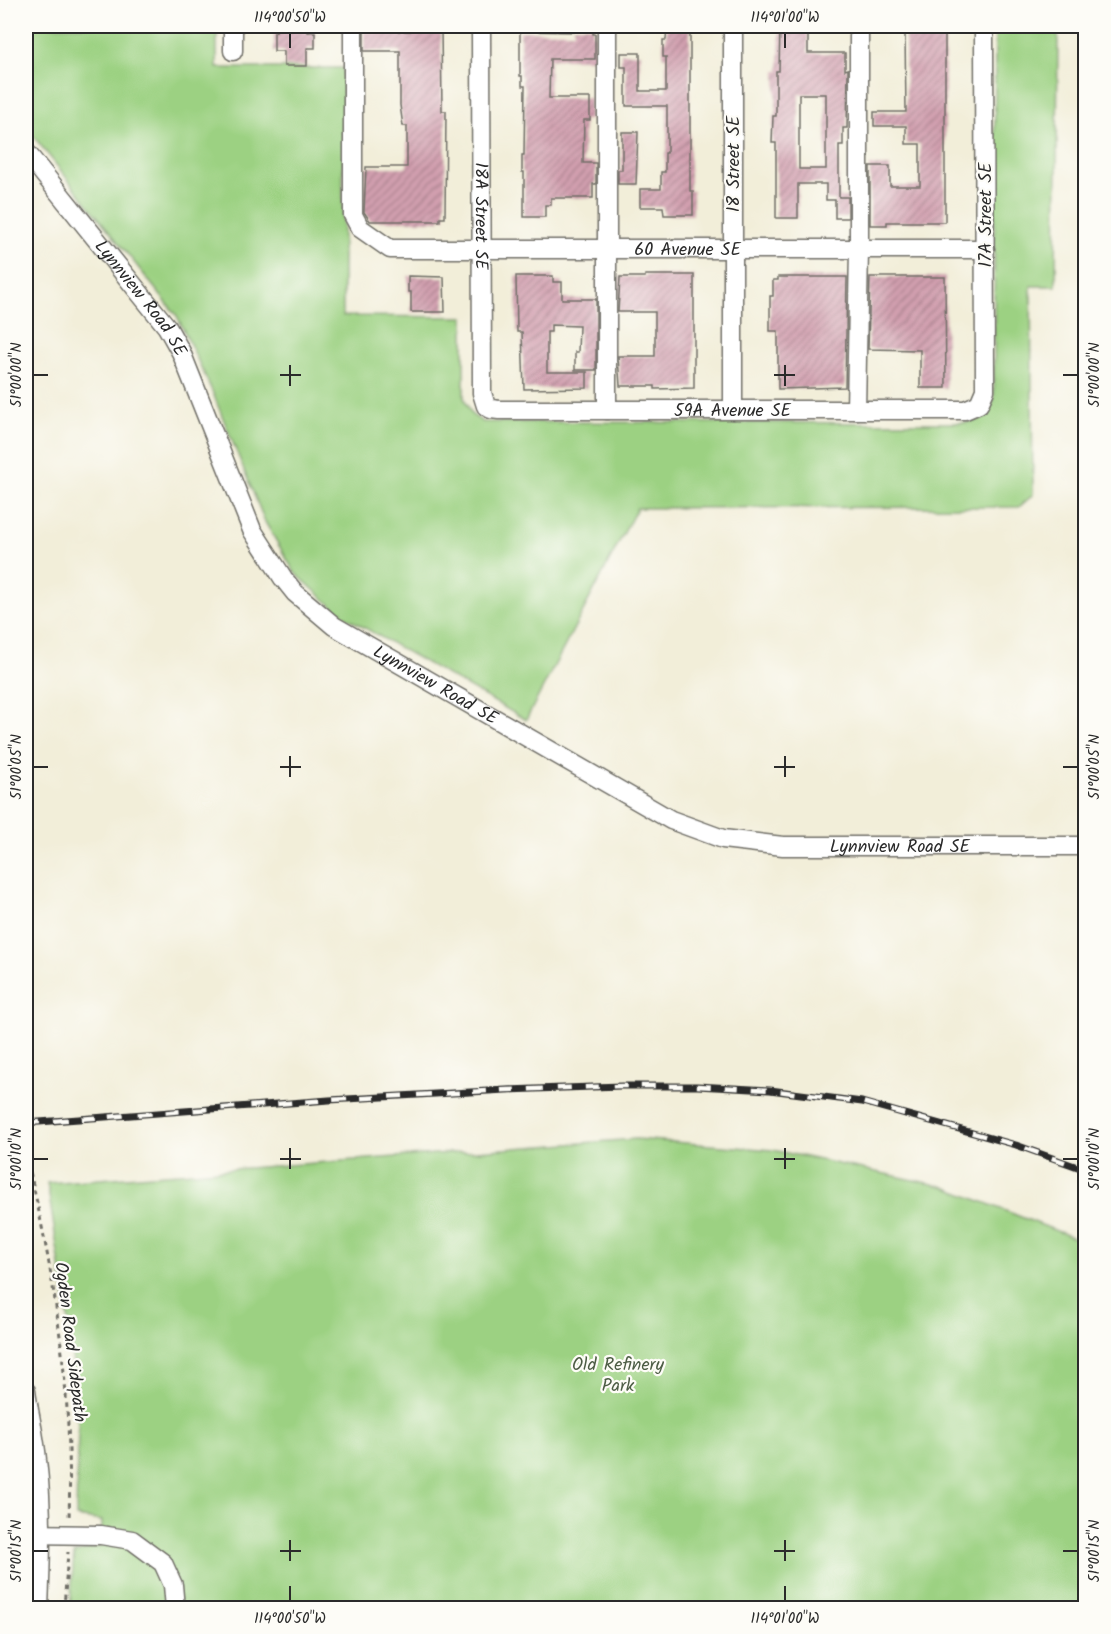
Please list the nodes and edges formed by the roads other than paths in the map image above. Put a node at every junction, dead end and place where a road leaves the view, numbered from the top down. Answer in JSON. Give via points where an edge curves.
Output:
{"nodes":[{"id":1,"x":233,"y":26,"type":"edge"},
{"id":2,"x":353,"y":26,"type":"edge"},
{"id":3,"x":481,"y":26,"type":"edge"},
{"id":4,"x":607,"y":26,"type":"edge"},
{"id":5,"x":733,"y":26,"type":"edge"},
{"id":6,"x":859,"y":26,"type":"edge"},
{"id":7,"x":984,"y":26,"type":"edge"},
{"id":8,"x":233,"y":51,"type":"dead end"},
{"id":9,"x":26,"y":152,"type":"edge"},
{"id":10,"x":607,"y":248,"type":"junction"},
{"id":11,"x":481,"y":249,"type":"junction"},
{"id":12,"x":733,"y":249,"type":"junction"},
{"id":13,"x":859,"y":249,"type":"junction"},
{"id":14,"x":985,"y":249,"type":"junction"},
{"id":15,"x":979,"y":404,"type":"joint"},
{"id":16,"x":486,"y":406,"type":"joint"},
{"id":17,"x":607,"y":410,"type":"junction"},
{"id":18,"x":733,"y":410,"type":"junction"},
{"id":19,"x":856,"y":410,"type":"junction"},
{"id":20,"x":1086,"y":846,"type":"edge"},
{"id":21,"x":26,"y":1391,"type":"edge"},
{"id":22,"x":33,"y":1534,"type":"edge"},
{"id":23,"x":39,"y":1608,"type":"edge"},
{"id":24,"x":175,"y":1608,"type":"edge"}],
"edges":[{"from":1,"to":8,"type":"street"},
{"from":2,"to":11,"type":"street","name":"60 Avenue SE","via":[[353,215],[360,228],[390,249]]},
{"from":3,"to":11,"type":"street","name":"18A Street SE"},
{"from":4,"to":10,"type":"street"},
{"from":5,"to":12,"type":"street","name":"18 Street SE"},
{"from":6,"to":13,"type":"street"},
{"from":7,"to":14,"type":"street","name":"17A Street SE"},
{"from":9,"to":20,"type":"street","name":"Lynnview Road SE","via":[[167,327],[181,352],[252,530],[295,593],[334,626],[671,820],[723,839],[783,846]]},
{"from":10,"to":11,"type":"street","name":"60 Avenue SE"},
{"from":10,"to":12,"type":"street","name":"60 Avenue SE"},
{"from":10,"to":17,"type":"street"},
{"from":11,"to":16,"type":"street","name":"18A Street SE","via":[[482,393]]},
{"from":12,"to":13,"type":"street","name":"60 Avenue SE"},
{"from":12,"to":18,"type":"street","name":"18 Street SE"},
{"from":13,"to":14,"type":"street","name":"60 Avenue SE"},
{"from":13,"to":19,"type":"street"},
{"from":14,"to":15,"type":"street","name":"17A Street SE","via":[[985,390]]},
{"from":15,"to":19,"type":"street","name":"59A Avenue SE","via":[[965,410]]},
{"from":16,"to":17,"type":"street","name":"59A Avenue SE","via":[[499,410]]},
{"from":17,"to":18,"type":"street","name":"59A Avenue SE"},
{"from":18,"to":19,"type":"street","name":"59A Avenue SE"},
{"from":21,"to":22,"type":"street","via":[[37,1458]]},
{"from":22,"to":23,"type":"street"},
{"from":22,"to":24,"type":"street","via":[[101,1535],[132,1540],[163,1563],[174,1585]]}]}
